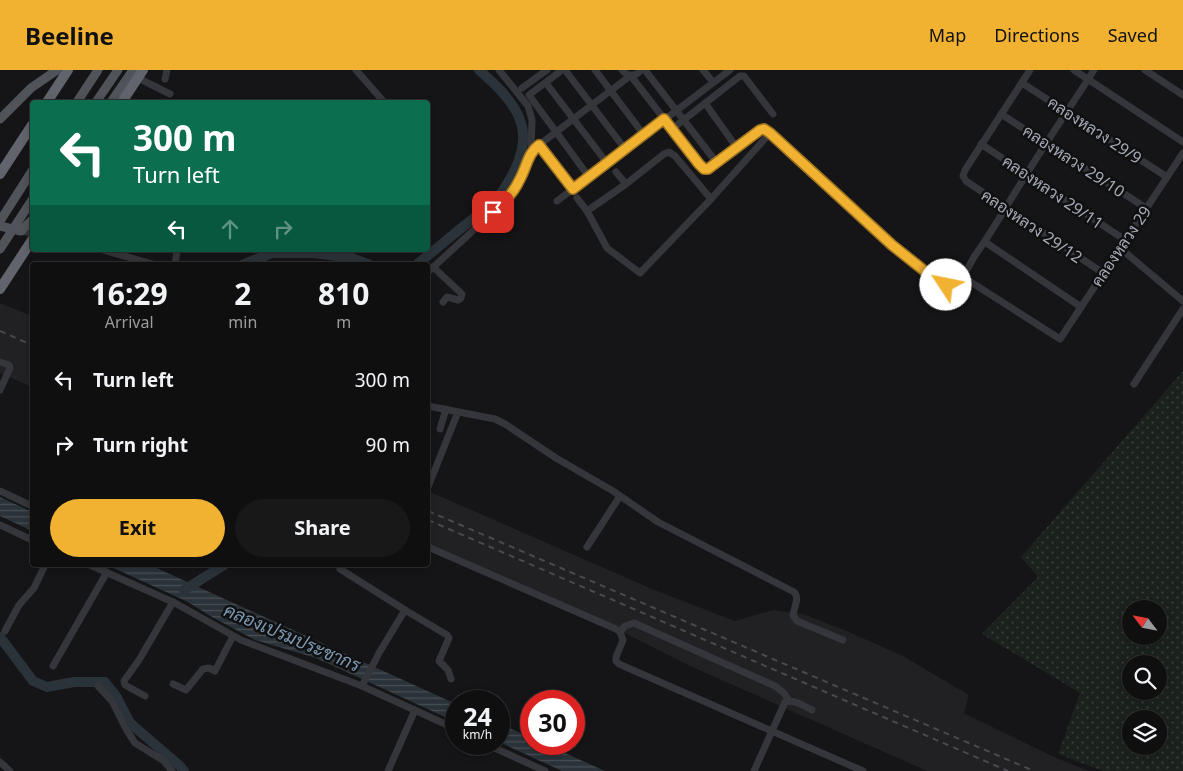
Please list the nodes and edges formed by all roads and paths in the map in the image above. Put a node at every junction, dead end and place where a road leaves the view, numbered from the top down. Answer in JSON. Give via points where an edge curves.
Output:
{"nodes":[{"id":1,"x":57,"y":70,"type":"edge"},
{"id":2,"x":68,"y":70,"type":"edge"},
{"id":3,"x":98,"y":70,"type":"edge"},
{"id":4,"x":118,"y":70,"type":"edge"},
{"id":5,"x":168,"y":70,"type":"edge"},
{"id":6,"x":356,"y":70,"type":"edge"},
{"id":7,"x":499,"y":70,"type":"edge"},
{"id":8,"x":546,"y":70,"type":"edge"},
{"id":9,"x":563,"y":70,"type":"edge"},
{"id":10,"x":595,"y":70,"type":"edge"},
{"id":11,"x":622,"y":70,"type":"edge"},
{"id":12,"x":641,"y":70,"type":"edge"},
{"id":13,"x":645,"y":70,"type":"edge"},
{"id":14,"x":703,"y":70,"type":"edge"},
{"id":15,"x":730,"y":70,"type":"edge"},
{"id":16,"x":1030,"y":70,"type":"edge"},
{"id":17,"x":1074,"y":70,"type":"edge"},
{"id":18,"x":1094,"y":70,"type":"edge"},
{"id":19,"x":1145,"y":70,"type":"edge"},
{"id":20,"x":47,"y":72,"type":"edge"},
{"id":21,"x":136,"y":76,"type":"edge"},
{"id":22,"x":631,"y":76,"type":"junction"},
{"id":23,"x":165,"y":79,"type":"dead end"},
{"id":24,"x":1088,"y":79,"type":"junction"},
{"id":25,"x":713,"y":82,"type":"junction"},
{"id":26,"x":546,"y":83,"type":"junction"},
{"id":27,"x":1022,"y":83,"type":"junction"},
{"id":28,"x":522,"y":88,"type":"dead end"},
{"id":29,"x":610,"y":91,"type":"junction"},
{"id":30,"x":170,"y":94,"type":"dead end"},
{"id":31,"x":1183,"y":95,"type":"edge"},
{"id":32,"x":48,"y":100,"type":"edge"},
{"id":33,"x":78,"y":100,"type":"edge"},
{"id":34,"x":97,"y":100,"type":"edge"},
{"id":35,"x":113,"y":100,"type":"edge"},
{"id":36,"x":123,"y":100,"type":"edge"},
{"id":37,"x":382,"y":100,"type":"edge"},
{"id":38,"x":705,"y":103,"type":"junction"},
{"id":39,"x":591,"y":105,"type":"junction"},
{"id":40,"x":676,"y":110,"type":"junction"},
{"id":41,"x":1068,"y":112,"type":"junction"},
{"id":42,"x":773,"y":114,"type":"dead end"},
{"id":43,"x":1001,"y":114,"type":"junction"},
{"id":44,"x":574,"y":118,"type":"junction"},
{"id":45,"x":0,"y":119,"type":"edge"},
{"id":46,"x":664,"y":119,"type":"junction"},
{"id":47,"x":683,"y":120,"type":"junction"},
{"id":48,"x":30,"y":128,"type":"edge"},
{"id":49,"x":672,"y":129,"type":"junction"},
{"id":50,"x":556,"y":132,"type":"junction"},
{"id":51,"x":770,"y":133,"type":"junction"},
{"id":52,"x":644,"y":135,"type":"junction"},
{"id":53,"x":1183,"y":142,"type":"edge"},
{"id":54,"x":980,"y":144,"type":"junction"},
{"id":55,"x":1047,"y":144,"type":"junction"},
{"id":56,"x":539,"y":145,"type":"junction"},
{"id":57,"x":737,"y":148,"type":"junction"},
{"id":58,"x":625,"y":149,"type":"junction"},
{"id":59,"x":531,"y":151,"type":"junction"},
{"id":60,"x":1183,"y":153,"type":"edge"},
{"id":61,"x":607,"y":162,"type":"junction"},
{"id":62,"x":716,"y":163,"type":"junction"},
{"id":63,"x":616,"y":172,"type":"dead end"},
{"id":64,"x":0,"y":174,"type":"edge"},
{"id":65,"x":30,"y":174,"type":"edge"},
{"id":66,"x":1026,"y":175,"type":"junction"},
{"id":67,"x":589,"y":177,"type":"junction"},
{"id":68,"x":1167,"y":177,"type":"junction"},
{"id":69,"x":626,"y":184,"type":"junction"},
{"id":70,"x":573,"y":189,"type":"junction"},
{"id":71,"x":577,"y":198,"type":"dead end"},
{"id":72,"x":710,"y":199,"type":"junction"},
{"id":73,"x":557,"y":201,"type":"dead end"},
{"id":74,"x":30,"y":203,"type":"edge"},
{"id":75,"x":1146,"y":208,"type":"junction"},
{"id":76,"x":1006,"y":209,"type":"junction"},
{"id":77,"x":587,"y":211,"type":"junction"},
{"id":78,"x":0,"y":221,"type":"edge"},
{"id":79,"x":30,"y":222,"type":"edge"},
{"id":80,"x":0,"y":226,"type":"edge"},
{"id":81,"x":21,"y":231,"type":"junction"},
{"id":82,"x":30,"y":233,"type":"edge"},
{"id":83,"x":1125,"y":240,"type":"junction"},
{"id":84,"x":985,"y":242,"type":"junction"},
{"id":85,"x":30,"y":243,"type":"edge"},
{"id":86,"x":1120,"y":248,"type":"junction"},
{"id":87,"x":0,"y":249,"type":"edge"},
{"id":88,"x":110,"y":252,"type":"edge"},
{"id":89,"x":145,"y":262,"type":"edge"},
{"id":90,"x":430,"y":269,"type":"edge"},
{"id":91,"x":1103,"y":273,"type":"junction"},
{"id":92,"x":963,"y":277,"type":"junction"},
{"id":93,"x":0,"y":289,"type":"edge"},
{"id":94,"x":1183,"y":301,"type":"edge"},
{"id":95,"x":443,"y":302,"type":"dead end"},
{"id":96,"x":1080,"y":307,"type":"junction"},
{"id":97,"x":1183,"y":309,"type":"edge"},
{"id":98,"x":0,"y":362,"type":"edge"},
{"id":99,"x":1134,"y":384,"type":"dead end"},
{"id":100,"x":0,"y":390,"type":"edge"},
{"id":101,"x":430,"y":406,"type":"edge"},
{"id":102,"x":446,"y":410,"type":"junction"},
{"id":103,"x":458,"y":412,"type":"junction"},
{"id":104,"x":440,"y":430,"type":"dead end"},
{"id":105,"x":430,"y":482,"type":"edge"},
{"id":106,"x":0,"y":491,"type":"edge"},
{"id":107,"x":620,"y":496,"type":"junction"},
{"id":108,"x":30,"y":505,"type":"edge"},
{"id":109,"x":0,"y":525,"type":"edge"},
{"id":110,"x":30,"y":539,"type":"edge"},
{"id":111,"x":587,"y":547,"type":"dead end"},
{"id":112,"x":430,"y":548,"type":"edge"},
{"id":113,"x":44,"y":567,"type":"edge"},
{"id":114,"x":95,"y":567,"type":"edge"},
{"id":115,"x":342,"y":567,"type":"edge"},
{"id":116,"x":107,"y":572,"type":"junction"},
{"id":117,"x":173,"y":602,"type":"junction"},
{"id":118,"x":405,"y":610,"type":"junction"},
{"id":119,"x":5,"y":631,"type":"dead end"},
{"id":120,"x":620,"y":632,"type":"junction"},
{"id":121,"x":233,"y":636,"type":"junction"},
{"id":122,"x":843,"y":640,"type":"dead end"},
{"id":123,"x":53,"y":666,"type":"dead end"},
{"id":124,"x":452,"y":679,"type":"dead end"},
{"id":125,"x":363,"y":683,"type":"junction"},
{"id":126,"x":173,"y":684,"type":"dead end"},
{"id":127,"x":98,"y":686,"type":"dead end"},
{"id":128,"x":145,"y":696,"type":"dead end"},
{"id":129,"x":789,"y":701,"type":"junction"},
{"id":130,"x":415,"y":710,"type":"junction"},
{"id":131,"x":812,"y":710,"type":"dead end"},
{"id":132,"x":445,"y":725,"type":"edge"},
{"id":133,"x":772,"y":731,"type":"junction"},
{"id":134,"x":510,"y":755,"type":"edge"},
{"id":135,"x":0,"y":762,"type":"edge"},
{"id":136,"x":10,"y":771,"type":"edge"},
{"id":137,"x":172,"y":771,"type":"edge"},
{"id":138,"x":388,"y":771,"type":"edge"},
{"id":139,"x":545,"y":771,"type":"edge"},
{"id":140,"x":754,"y":771,"type":"edge"},
{"id":141,"x":863,"y":771,"type":"edge"}],
"edges":[{"from":1,"to":20,"type":"main road"},
{"from":2,"to":32,"type":"highway"},
{"from":3,"to":33,"type":"main road"},
{"from":4,"to":34,"type":"main road"},
{"from":5,"to":23,"type":"street"},
{"from":6,"to":37,"type":"street"},
{"from":7,"to":59,"type":"street","via":[[528,106],[532,120]]},
{"from":8,"to":28,"type":"street"},
{"from":9,"to":26,"type":"street"},
{"from":9,"to":39,"type":"street"},
{"from":10,"to":29,"type":"street"},
{"from":11,"to":22,"type":"street"},
{"from":12,"to":22,"type":"street"},
{"from":13,"to":40,"type":"street"},
{"from":14,"to":25,"type":"street"},
{"from":15,"to":25,"type":"street"},
{"from":16,"to":27,"type":"street"},
{"from":17,"to":24,"type":"street"},
{"from":18,"to":24,"type":"street"},
{"from":19,"to":31,"type":"street"},
{"from":20,"to":45,"type":"main road"},
{"from":21,"to":30,"type":"street"},
{"from":21,"to":35,"type":"main road"},
{"from":21,"to":36,"type":"highway"},
{"from":22,"to":29,"type":"street"},
{"from":22,"to":46,"type":"street"},
{"from":24,"to":41,"type":"street"},
{"from":24,"to":53,"type":"street"},
{"from":25,"to":40,"type":"street"},
{"from":26,"to":44,"type":"street"},
{"from":26,"to":50,"type":"street","via":[[529,95]]},
{"from":27,"to":41,"type":"street","name":"คลองหลวง 29/9"},
{"from":27,"to":43,"type":"street"},
{"from":29,"to":39,"type":"street"},
{"from":29,"to":52,"type":"street"},
{"from":38,"to":42,"type":"street","via":[[744,76]]},
{"from":38,"to":47,"type":"street"},
{"from":38,"to":57,"type":"street"},
{"from":39,"to":44,"type":"street"},
{"from":39,"to":58,"type":"street"},
{"from":40,"to":46,"type":"street"},
{"from":40,"to":47,"type":"street"},
{"from":41,"to":55,"type":"street"},
{"from":41,"to":68,"type":"street","name":"คลองหลวง 29/9"},
{"from":43,"to":54,"type":"street"},
{"from":43,"to":55,"type":"street","name":"คลองหลวง 29/10"},
{"from":44,"to":50,"type":"street"},
{"from":44,"to":61,"type":"street"},
{"from":46,"to":49,"type":"street"},
{"from":46,"to":52,"type":"street"},
{"from":47,"to":49,"type":"street"},
{"from":47,"to":62,"type":"street"},
{"from":48,"to":64,"type":"highway"},
{"from":49,"to":62,"type":"street","via":[[704,169]]},
{"from":50,"to":56,"type":"street"},
{"from":50,"to":67,"type":"street"},
{"from":51,"to":57,"type":"street","via":[[760,130]]},
{"from":51,"to":72,"type":"street"},
{"from":51,"to":92,"type":"street","via":[[870,226],[936,280],[952,286]]},
{"from":52,"to":58,"type":"street"},
{"from":54,"to":66,"type":"street","name":"คลองหลวง 29/11"},
{"from":54,"to":76,"type":"street","name":"คลองหลวง 29/12","via":[[963,176],[966,182]]},
{"from":55,"to":66,"type":"street"},
{"from":55,"to":75,"type":"street","name":"คลองหลวง 29/10"},
{"from":56,"to":59,"type":"street"},
{"from":56,"to":70,"type":"street"},
{"from":57,"to":62,"type":"street"},
{"from":58,"to":61,"type":"street"},
{"from":59,"to":90,"type":"street","via":[[519,181],[502,204]]},
{"from":60,"to":68,"type":"street","name":"คลองหลวง 29"},
{"from":61,"to":67,"type":"street"},
{"from":63,"to":69,"type":"street"},
{"from":65,"to":78,"type":"main road"},
{"from":66,"to":76,"type":"street"},
{"from":66,"to":83,"type":"street","name":"คลองหลวง 29/11"},
{"from":67,"to":70,"type":"street"},
{"from":68,"to":75,"type":"street","name":"คลองหลวง 29"},
{"from":69,"to":72,"type":"street","via":[[669,152]]},
{"from":69,"to":77,"type":"street"},
{"from":70,"to":73,"type":"street"},
{"from":71,"to":77,"type":"street"},
{"from":72,"to":77,"type":"street","via":[[640,273],[607,248]]},
{"from":74,"to":87,"type":"main road","bridge":true},
{"from":75,"to":83,"type":"street","name":"คลองหลวง 29"},
{"from":76,"to":84,"type":"street"},
{"from":76,"to":91,"type":"street","name":"คลองหลวง 29/12"},
{"from":79,"to":81,"type":"main road"},
{"from":80,"to":81,"type":"main road"},
{"from":81,"to":82,"type":"street"},
{"from":83,"to":86,"type":"street","name":"คลองหลวง 29"},
{"from":84,"to":92,"type":"street"},
{"from":84,"to":96,"type":"street"},
{"from":85,"to":93,"type":"highway"},
{"from":86,"to":91,"type":"street","name":"คลองหลวง 29"},
{"from":86,"to":94,"type":"street"},
{"from":88,"to":89,"type":"street"},
{"from":90,"to":95,"type":"street","via":[[462,294],[458,300],[447,297]]},
{"from":91,"to":96,"type":"street","name":"คลองหลวง 29"},
{"from":92,"to":96,"type":"street","name":"คลองหลวง 29","via":[[1060,339]]},
{"from":97,"to":99,"type":"street"},
{"from":98,"to":100,"type":"street","via":[[10,368]]},
{"from":101,"to":102,"type":"street"},
{"from":102,"to":103,"type":"street"},
{"from":102,"to":104,"type":"street"},
{"from":103,"to":105,"type":"street"},
{"from":103,"to":107,"type":"street","via":[[505,424]]},
{"from":106,"to":108,"type":"street"},
{"from":107,"to":111,"type":"street"},
{"from":107,"to":122,"type":"street","via":[[658,522],[794,592],[797,620]]},
{"from":109,"to":110,"type":"street"},
{"from":112,"to":120,"type":"street"},
{"from":113,"to":119,"type":"street"},
{"from":114,"to":116,"type":"street"},
{"from":115,"to":118,"type":"street"},
{"from":116,"to":117,"type":"street"},
{"from":116,"to":123,"type":"street"},
{"from":117,"to":121,"type":"street"},
{"from":117,"to":128,"type":"street","via":[[124,681],[125,685]]},
{"from":118,"to":124,"type":"street","via":[[447,635],[449,638],[439,661]]},
{"from":118,"to":125,"type":"street"},
{"from":120,"to":129,"type":"street","via":[[634,623],[774,686]]},
{"from":120,"to":133,"type":"street","via":[[624,640],[616,657],[619,664]]},
{"from":121,"to":125,"type":"street"},
{"from":121,"to":126,"type":"street","via":[[215,671],[203,669],[186,690]]},
{"from":125,"to":130,"type":"street"},
{"from":127,"to":137,"type":"street","via":[[112,701],[135,742],[164,761]]},
{"from":129,"to":131,"type":"street"},
{"from":129,"to":133,"type":"street","via":[[782,707]]},
{"from":130,"to":132,"type":"street"},
{"from":130,"to":138,"type":"street"},
{"from":133,"to":140,"type":"street"},
{"from":133,"to":141,"type":"street"},
{"from":134,"to":139,"type":"street"},
{"from":135,"to":136,"type":"street"}]}
